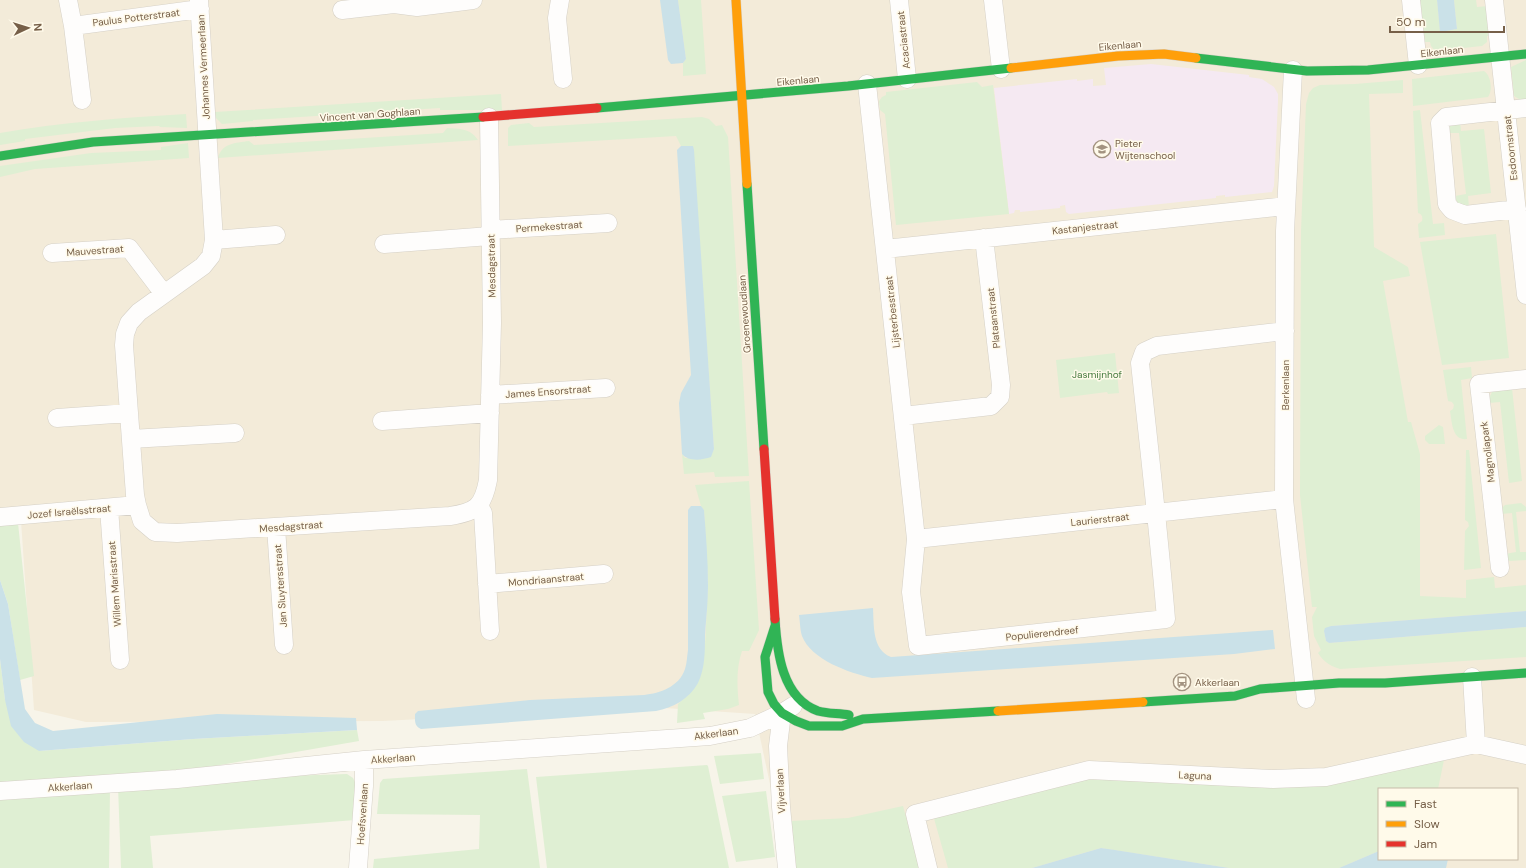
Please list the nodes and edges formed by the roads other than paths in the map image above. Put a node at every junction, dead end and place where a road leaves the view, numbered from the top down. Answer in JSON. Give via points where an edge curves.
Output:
{"nodes":[{"id":1,"x":68,"y":0,"type":"edge"},
{"id":2,"x":473,"y":0,"type":"edge"},
{"id":3,"x":560,"y":0,"type":"edge"},
{"id":4,"x":736,"y":0,"type":"edge"},
{"id":5,"x":898,"y":0,"type":"edge"},
{"id":6,"x":993,"y":0,"type":"edge"},
{"id":7,"x":1411,"y":0,"type":"edge"},
{"id":8,"x":1494,"y":0,"type":"edge"},
{"id":9,"x":393,"y":2,"type":"edge"},
{"id":10,"x":199,"y":5,"type":"edge"},
{"id":11,"x":342,"y":10,"type":"dead end"},
{"id":12,"x":73,"y":26,"type":"junction"},
{"id":13,"x":1526,"y":54,"type":"edge"},
{"id":14,"x":1501,"y":56,"type":"junction"},
{"id":15,"x":1418,"y":65,"type":"junction"},
{"id":16,"x":1000,"y":68,"type":"junction"},
{"id":17,"x":1293,"y":70,"type":"junction"},
{"id":18,"x":907,"y":79,"type":"junction"},
{"id":19,"x":563,"y":80,"type":"dead end"},
{"id":20,"x":867,"y":84,"type":"junction"},
{"id":21,"x":742,"y":96,"type":"junction"},
{"id":22,"x":82,"y":100,"type":"dead end"},
{"id":23,"x":1526,"y":108,"type":"edge"},
{"id":24,"x":1506,"y":110,"type":"junction"},
{"id":25,"x":489,"y":117,"type":"junction"},
{"id":26,"x":207,"y":135,"type":"junction"},
{"id":27,"x":0,"y":156,"type":"edge"},
{"id":28,"x":1286,"y":206,"type":"junction"},
{"id":29,"x":1517,"y":209,"type":"junction"},
{"id":30,"x":608,"y":223,"type":"dead end"},
{"id":31,"x":490,"y":233,"type":"junction"},
{"id":32,"x":276,"y":235,"type":"dead end"},
{"id":33,"x":984,"y":238,"type":"junction"},
{"id":34,"x":214,"y":240,"type":"junction"},
{"id":35,"x":384,"y":244,"type":"dead end"},
{"id":36,"x":885,"y":249,"type":"junction"},
{"id":37,"x":52,"y":253,"type":"dead end"},
{"id":38,"x":164,"y":294,"type":"junction"},
{"id":39,"x":1526,"y":295,"type":"edge"},
{"id":40,"x":1285,"y":331,"type":"junction"},
{"id":41,"x":1526,"y":380,"type":"edge"},
{"id":42,"x":606,"y":388,"type":"dead end"},
{"id":43,"x":490,"y":395,"type":"junction"},
{"id":44,"x":129,"y":413,"type":"junction"},
{"id":45,"x":490,"y":413,"type":"junction"},
{"id":46,"x":903,"y":416,"type":"junction"},
{"id":47,"x":57,"y":418,"type":"dead end"},
{"id":48,"x":382,"y":421,"type":"dead end"},
{"id":49,"x":235,"y":432,"type":"dead end"},
{"id":50,"x":131,"y":439,"type":"junction"},
{"id":51,"x":1284,"y":499,"type":"junction"},
{"id":52,"x":137,"y":506,"type":"junction"},
{"id":53,"x":479,"y":506,"type":"junction"},
{"id":54,"x":108,"y":508,"type":"junction"},
{"id":55,"x":1157,"y":512,"type":"junction"},
{"id":56,"x":0,"y":517,"type":"edge"},
{"id":57,"x":276,"y":527,"type":"junction"},
{"id":58,"x":916,"y":539,"type":"junction"},
{"id":59,"x":1500,"y":568,"type":"dead end"},
{"id":60,"x":604,"y":574,"type":"dead end"},
{"id":61,"x":487,"y":584,"type":"junction"},
{"id":62,"x":775,"y":626,"type":"junction"},
{"id":63,"x":490,"y":631,"type":"dead end"},
{"id":64,"x":284,"y":645,"type":"dead end"},
{"id":65,"x":120,"y":660,"type":"dead end"},
{"id":66,"x":1526,"y":673,"type":"edge"},
{"id":67,"x":1472,"y":677,"type":"junction"},
{"id":68,"x":1385,"y":684,"type":"junction"},
{"id":69,"x":1358,"y":693,"type":"dead end"},
{"id":70,"x":1235,"y":696,"type":"junction"},
{"id":71,"x":1306,"y":696,"type":"junction"},
{"id":72,"x":801,"y":700,"type":"junction"},
{"id":73,"x":1254,"y":701,"type":"dead end"},
{"id":74,"x":782,"y":713,"type":"junction"},
{"id":75,"x":863,"y":719,"type":"junction"},
{"id":76,"x":1476,"y":744,"type":"junction"},
{"id":77,"x":1526,"y":755,"type":"edge"},
{"id":78,"x":364,"y":760,"type":"junction"},
{"id":79,"x":0,"y":791,"type":"edge"},
{"id":80,"x":358,"y":868,"type":"edge"},
{"id":81,"x":787,"y":868,"type":"edge"},
{"id":82,"x":928,"y":868,"type":"edge"}],
"edges":[{"from":1,"to":12,"type":"street"},
{"from":2,"to":9,"type":"street","via":[[417,7]]},
{"from":3,"to":19,"type":"street","via":[[557,18]]},
{"from":4,"to":21,"type":"street","name":"Groenewoudlaan"},
{"from":5,"to":18,"type":"street","name":"Acaciastraat"},
{"from":6,"to":16,"type":"street"},
{"from":7,"to":15,"type":"street"},
{"from":8,"to":14,"type":"street","name":"Esdoornstraat"},
{"from":9,"to":11,"type":"street"},
{"from":10,"to":12,"type":"street","name":"Paulus Potterstraat"},
{"from":10,"to":26,"type":"street","name":"Johannes Vermeerlaan"},
{"from":12,"to":22,"type":"street"},
{"from":13,"to":14,"type":"street","name":"Eikenlaan"},
{"from":14,"to":15,"type":"street","name":"Eikenlaan"},
{"from":14,"to":24,"type":"street","name":"Esdoornstraat"},
{"from":15,"to":17,"type":"street","name":"Eikenlaan","via":[[1368,70]]},
{"from":16,"to":17,"type":"street","name":"Eikenlaan","via":[[1164,54]]},
{"from":16,"to":18,"type":"street","name":"Eikenlaan"},
{"from":17,"to":28,"type":"street","name":"Berkenlaan"},
{"from":18,"to":20,"type":"street","name":"Eikenlaan"},
{"from":20,"to":21,"type":"street","name":"Eikenlaan"},
{"from":20,"to":36,"type":"street","name":"Lijsterbesstraat"},
{"from":21,"to":25,"type":"street","name":"Vincent van Goghlaan"},
{"from":21,"to":62,"type":"street","name":"Groenewoudlaan"},
{"from":23,"to":24,"type":"street"},
{"from":24,"to":29,"type":"street","name":"Esdoornstraat"},
{"from":24,"to":29,"type":"street","via":[[1446,117],[1440,123],[1447,204],[1452,210],[1465,215]]},
{"from":25,"to":26,"type":"street","name":"Vincent van Goghlaan"},
{"from":25,"to":31,"type":"street","name":"Mesdagstraat"},
{"from":26,"to":27,"type":"street","name":"Vincent van Goghlaan","via":[[93,142]]},
{"from":26,"to":34,"type":"street","name":"Mesdagstraat"},
{"from":28,"to":33,"type":"street","name":"Kastanjestraat"},
{"from":28,"to":40,"type":"street","name":"Berkenlaan"},
{"from":29,"to":39,"type":"street","name":"Esdoornstraat"},
{"from":30,"to":31,"type":"street","name":"Permekestraat"},
{"from":31,"to":35,"type":"street","name":"Permekestraat"},
{"from":31,"to":43,"type":"street","name":"Mesdagstraat"},
{"from":32,"to":34,"type":"street"},
{"from":33,"to":36,"type":"street","name":"Kastanjestraat"},
{"from":33,"to":46,"type":"street","name":"Plataanstraat","via":[[1001,386],[1000,397],[991,406]]},
{"from":34,"to":38,"type":"street","name":"Mesdagstraat","via":[[211,256],[203,266]]},
{"from":36,"to":46,"type":"street","name":"Lijsterbesstraat"},
{"from":37,"to":38,"type":"street","name":"Mauvestraat","via":[[129,248]]},
{"from":38,"to":44,"type":"street","name":"Mesdagstraat","via":[[129,322],[125,334]]},
{"from":40,"to":51,"type":"street","name":"Berkenlaan"},
{"from":40,"to":55,"type":"street","via":[[1157,346],[1144,352],[1140,363]]},
{"from":41,"to":59,"type":"street","name":"Magnoliapark","via":[[1479,384]]},
{"from":42,"to":43,"type":"street","name":"James Ensorstraat"},
{"from":43,"to":45,"type":"street","name":"Mesdagstraat"},
{"from":44,"to":47,"type":"street"},
{"from":44,"to":50,"type":"street","name":"Mesdagstraat"},
{"from":45,"to":48,"type":"street"},
{"from":45,"to":53,"type":"street","name":"Mesdagstraat","via":[[488,480]]},
{"from":46,"to":58,"type":"street","name":"Lijsterbesstraat"},
{"from":49,"to":50,"type":"street"},
{"from":50,"to":52,"type":"street","name":"Mesdagstraat"},
{"from":51,"to":55,"type":"street","name":"Laurierstraat"},
{"from":51,"to":71,"type":"street","name":"Berkenlaan"},
{"from":52,"to":54,"type":"street","name":"Jozef Israëlsstraat"},
{"from":52,"to":57,"type":"street","name":"Mesdagstraat","via":[[142,521],[155,532]]},
{"from":53,"to":57,"type":"street","name":"Mesdagstraat","via":[[467,513],[450,516]]},
{"from":53,"to":61,"type":"street","via":[[483,513]]},
{"from":54,"to":56,"type":"street","name":"Jozef Israëlsstraat"},
{"from":54,"to":65,"type":"street","name":"Willem Marisstraat"},
{"from":55,"to":58,"type":"street","name":"Laurierstraat"},
{"from":55,"to":58,"type":"street","name":"Populierendreef","via":[[1166,619],[918,646],[911,592]]},
{"from":57,"to":64,"type":"street","name":"Jan Sluytersstraat"},
{"from":60,"to":61,"type":"street","name":"Mondriaanstraat"},
{"from":61,"to":63,"type":"street"},
{"from":62,"to":72,"type":"street","name":"Groenewoudlaan","via":[[783,671],[787,682]]},
{"from":62,"to":74,"type":"street","name":"Groenewoudlaan","via":[[765,657],[766,673],[768,692]]},
{"from":66,"to":67,"type":"street"},
{"from":67,"to":68,"type":"street"},
{"from":67,"to":76,"type":"street"},
{"from":68,"to":69,"type":"street"},
{"from":68,"to":71,"type":"street","via":[[1351,682]]},
{"from":70,"to":71,"type":"street","via":[[1260,689]]},
{"from":70,"to":73,"type":"street"},
{"from":70,"to":75,"type":"street"},
{"from":72,"to":74,"type":"street","name":"Akkerlaan"},
{"from":72,"to":75,"type":"street","via":[[818,710]]},
{"from":74,"to":75,"type":"street","via":[[796,722],[809,726],[842,726]]},
{"from":74,"to":78,"type":"street","name":"Akkerlaan","via":[[750,728],[710,736]]},
{"from":74,"to":81,"type":"street","name":"Vijverlaan","via":[[778,746]]},
{"from":76,"to":77,"type":"street","name":"Laguna"},
{"from":76,"to":82,"type":"street","name":"Laguna","via":[[1326,777],[1273,779],[1089,770],[915,814]]},
{"from":78,"to":79,"type":"street","name":"Akkerlaan","via":[[177,779]]},
{"from":78,"to":80,"type":"street","name":"Hoefsvenlaan"}]}
